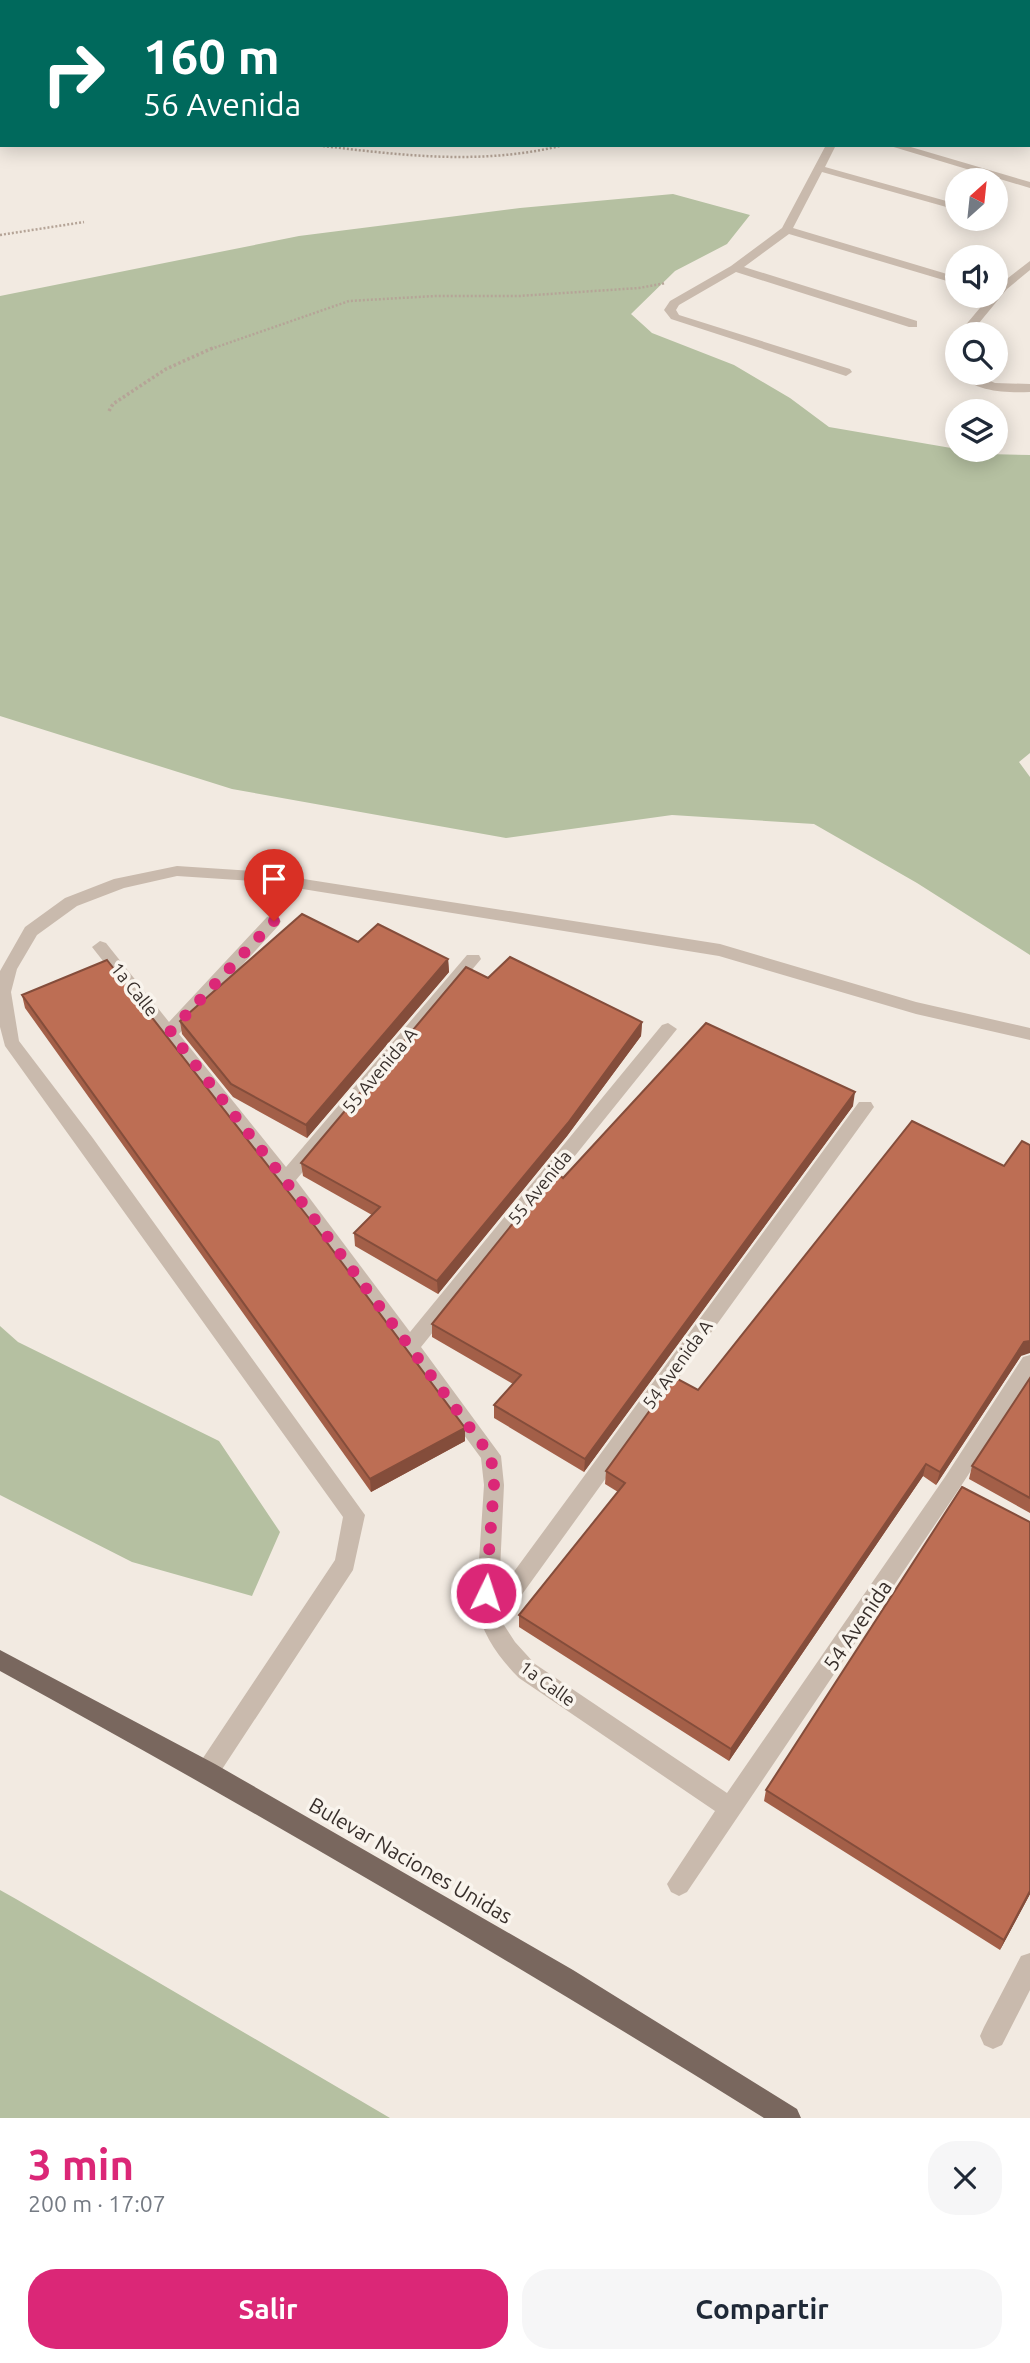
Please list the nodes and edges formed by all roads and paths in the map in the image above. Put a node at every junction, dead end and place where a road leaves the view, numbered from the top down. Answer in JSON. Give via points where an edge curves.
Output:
{"nodes":[{"id":1,"x":339,"y":147,"type":"edge"},
{"id":2,"x":554,"y":147,"type":"edge"},
{"id":3,"x":830,"y":147,"type":"edge"},
{"id":4,"x":899,"y":147,"type":"edge"},
{"id":5,"x":818,"y":168,"type":"junction"},
{"id":6,"x":1030,"y":185,"type":"edge"},
{"id":7,"x":945,"y":204,"type":"edge"},
{"id":8,"x":84,"y":222,"type":"dead end"},
{"id":9,"x":787,"y":230,"type":"junction"},
{"id":10,"x":0,"y":235,"type":"edge"},
{"id":11,"x":1030,"y":264,"type":"edge"},
{"id":12,"x":735,"y":268,"type":"junction"},
{"id":13,"x":945,"y":277,"type":"edge"},
{"id":14,"x":675,"y":281,"type":"dead end"},
{"id":15,"x":974,"y":322,"type":"edge"},
{"id":16,"x":913,"y":324,"type":"dead end"},
{"id":17,"x":846,"y":372,"type":"dead end"},
{"id":18,"x":985,"y":385,"type":"edge"},
{"id":19,"x":1030,"y":388,"type":"edge"},
{"id":20,"x":109,"y":411,"type":"dead end"},
{"id":21,"x":274,"y":921,"type":"dead end"},
{"id":22,"x":100,"y":947,"type":"dead end"},
{"id":23,"x":473,"y":959,"type":"dead end"},
{"id":24,"x":668,"y":1028,"type":"dead end"},
{"id":25,"x":170,"y":1032,"type":"junction"},
{"id":26,"x":1030,"y":1034,"type":"edge"},
{"id":27,"x":865,"y":1107,"type":"dead end"},
{"id":28,"x":285,"y":1180,"type":"junction"},
{"id":29,"x":410,"y":1346,"type":"junction"},
{"id":30,"x":1030,"y":1363,"type":"edge"},
{"id":31,"x":952,"y":1483,"type":"junction"},
{"id":32,"x":975,"y":1496,"type":"edge"},
{"id":33,"x":490,"y":1621,"type":"junction"},
{"id":34,"x":0,"y":1660,"type":"edge"},
{"id":35,"x":207,"y":1772,"type":"junction"},
{"id":36,"x":732,"y":1809,"type":"junction"},
{"id":37,"x":679,"y":1884,"type":"dead end"},
{"id":38,"x":1030,"y":1965,"type":"edge"},
{"id":39,"x":993,"y":2036,"type":"dead end"},
{"id":40,"x":788,"y":2118,"type":"edge"}],
"edges":[{"from":1,"to":2,"type":"path","via":[[471,158]]},
{"from":3,"to":5,"type":"street"},
{"from":4,"to":6,"type":"street"},
{"from":5,"to":7,"type":"street"},
{"from":5,"to":9,"type":"street"},
{"from":8,"to":10,"type":"path"},
{"from":9,"to":12,"type":"street"},
{"from":9,"to":13,"type":"street"},
{"from":11,"to":15,"type":"street"},
{"from":12,"to":16,"type":"street"},
{"from":12,"to":17,"type":"street","via":[[674,303],[670,310],[675,317]]},
{"from":14,"to":20,"type":"path","via":[[546,294],[349,301],[224,343],[166,369]]},
{"from":18,"to":19,"type":"street"},
{"from":21,"to":25,"type":"street"},
{"from":22,"to":25,"type":"street","name":"1a Calle"},
{"from":23,"to":28,"type":"street","name":"55 Avenida A"},
{"from":24,"to":29,"type":"street","name":"55 Avenida"},
{"from":25,"to":28,"type":"street","name":"1a Calle"},
{"from":26,"to":35,"type":"street","via":[[916,1008],[720,950],[253,876],[177,871],[120,883],[71,902],[32,930],[9,969],[3,992],[11,1042],[354,1515],[345,1563]]},
{"from":27,"to":33,"type":"street","name":"54 Avenida A"},
{"from":28,"to":29,"type":"street","name":"1a Calle"},
{"from":29,"to":33,"type":"street","name":"1a Calle","via":[[491,1456],[494,1485],[486,1593]]},
{"from":30,"to":31,"type":"street","name":"54 Avenida"},
{"from":31,"to":32,"type":"street"},
{"from":31,"to":36,"type":"street","name":"54 Avenida"},
{"from":33,"to":36,"type":"street","name":"1a Calle","via":[[506,1650],[527,1671]]},
{"from":34,"to":35,"type":"main road","name":"Bulevar Naciones Unidas"},
{"from":35,"to":40,"type":"main road","name":"Bulevar Naciones Unidas","via":[[564,1979]]},
{"from":36,"to":37,"type":"street","name":"54 Avenida"},
{"from":38,"to":39,"type":"street"}]}
